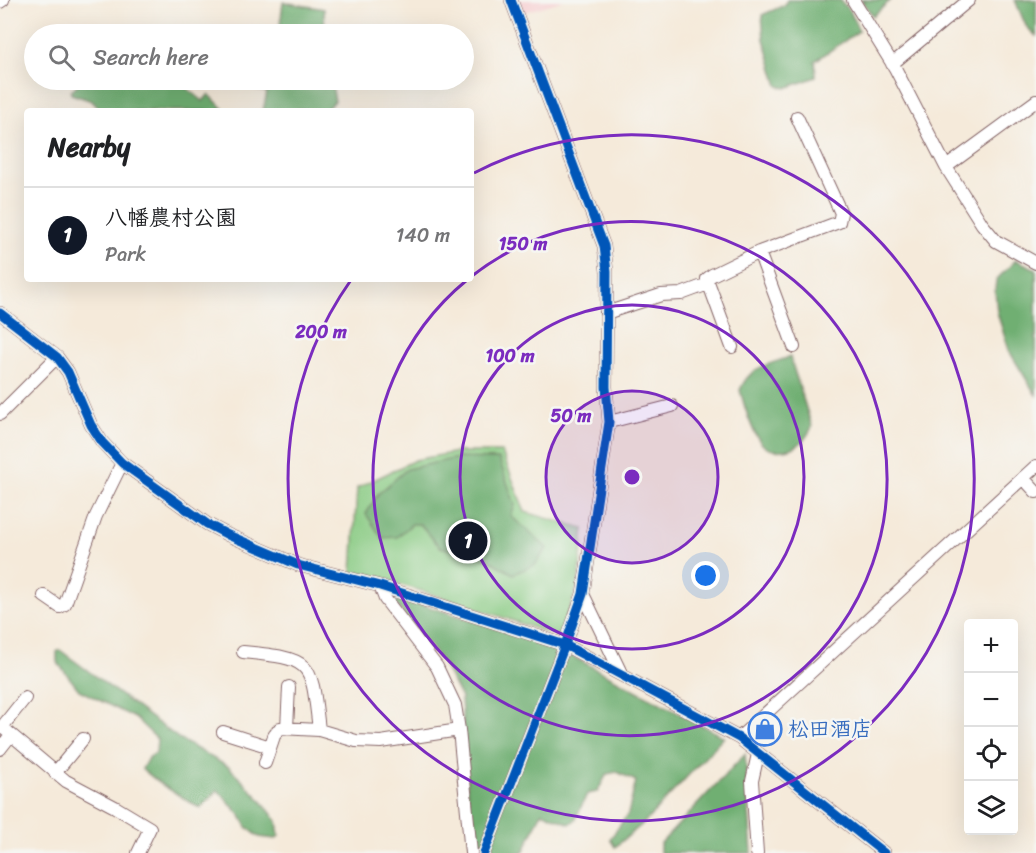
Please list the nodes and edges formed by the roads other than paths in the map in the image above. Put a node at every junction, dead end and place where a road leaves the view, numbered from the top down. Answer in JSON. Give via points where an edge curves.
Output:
{"nodes":[{"id":1,"x":510,"y":0,"type":"edge"},
{"id":2,"x":853,"y":0,"type":"edge"},
{"id":3,"x":969,"y":0,"type":"edge"},
{"id":4,"x":892,"y":63,"type":"junction"},
{"id":5,"x":1036,"y":101,"type":"edge"},
{"id":6,"x":797,"y":117,"type":"dead end"},
{"id":7,"x":946,"y":167,"type":"junction"},
{"id":8,"x":759,"y":252,"type":"junction"},
{"id":9,"x":1036,"y":262,"type":"edge"},
{"id":10,"x":708,"y":284,"type":"junction"},
{"id":11,"x":0,"y":313,"type":"edge"},
{"id":12,"x":606,"y":313,"type":"junction"},
{"id":13,"x":732,"y":347,"type":"dead end"},
{"id":14,"x":794,"y":347,"type":"dead end"},
{"id":15,"x":57,"y":357,"type":"junction"},
{"id":16,"x":672,"y":406,"type":"dead end"},
{"id":17,"x":0,"y":414,"type":"edge"},
{"id":18,"x":609,"y":422,"type":"junction"},
{"id":19,"x":122,"y":463,"type":"junction"},
{"id":20,"x":1036,"y":466,"type":"edge"},
{"id":21,"x":1024,"y":479,"type":"junction"},
{"id":22,"x":1036,"y":492,"type":"edge"},
{"id":23,"x":380,"y":586,"type":"junction"},
{"id":24,"x":583,"y":594,"type":"junction"},
{"id":25,"x":44,"y":596,"type":"dead end"},
{"id":26,"x":565,"y":645,"type":"junction"},
{"id":27,"x":243,"y":652,"type":"dead end"},
{"id":28,"x":622,"y":675,"type":"junction"},
{"id":29,"x":289,"y":687,"type":"dead end"},
{"id":30,"x":25,"y":699,"type":"dead end"},
{"id":31,"x":287,"y":728,"type":"junction"},
{"id":32,"x":319,"y":730,"type":"junction"},
{"id":33,"x":459,"y":730,"type":"junction"},
{"id":34,"x":223,"y":732,"type":"dead end"},
{"id":35,"x":11,"y":735,"type":"junction"},
{"id":36,"x":739,"y":738,"type":"junction"},
{"id":37,"x":84,"y":739,"type":"dead end"},
{"id":38,"x":270,"y":747,"type":"junction"},
{"id":39,"x":0,"y":749,"type":"edge"},
{"id":40,"x":758,"y":754,"type":"junction"},
{"id":41,"x":265,"y":763,"type":"dead end"},
{"id":42,"x":55,"y":773,"type":"junction"},
{"id":43,"x":138,"y":853,"type":"edge"},
{"id":44,"x":471,"y":853,"type":"edge"},
{"id":45,"x":484,"y":853,"type":"edge"},
{"id":46,"x":757,"y":853,"type":"edge"},
{"id":47,"x":885,"y":853,"type":"edge"}],
"edges":[{"from":1,"to":12,"type":"street","via":[[604,246]]},
{"from":2,"to":4,"type":"street"},
{"from":3,"to":4,"type":"street"},
{"from":4,"to":7,"type":"street"},
{"from":5,"to":7,"type":"street"},
{"from":6,"to":8,"type":"street","via":[[841,213],[839,222]]},
{"from":7,"to":9,"type":"street","via":[[990,235]]},
{"from":8,"to":10,"type":"street","via":[[712,274]]},
{"from":8,"to":14,"type":"street"},
{"from":10,"to":12,"type":"street"},
{"from":10,"to":13,"type":"street"},
{"from":11,"to":15,"type":"street"},
{"from":12,"to":18,"type":"street"},
{"from":15,"to":17,"type":"street"},
{"from":15,"to":19,"type":"street","via":[[102,442]]},
{"from":16,"to":18,"type":"street"},
{"from":18,"to":24,"type":"street"},
{"from":19,"to":23,"type":"street","via":[[228,535],[298,565]]},
{"from":19,"to":25,"type":"street","via":[[96,516],[64,604],[60,607]]},
{"from":20,"to":21,"type":"street"},
{"from":21,"to":22,"type":"street"},
{"from":21,"to":36,"type":"street"},
{"from":23,"to":26,"type":"street"},
{"from":23,"to":33,"type":"street","via":[[385,599],[437,667],[455,705]]},
{"from":24,"to":26,"type":"street"},
{"from":24,"to":28,"type":"street"},
{"from":26,"to":28,"type":"street"},
{"from":26,"to":45,"type":"street"},
{"from":27,"to":32,"type":"street","via":[[284,656],[304,666],[313,683]]},
{"from":28,"to":36,"type":"street"},
{"from":29,"to":31,"type":"street"},
{"from":30,"to":35,"type":"street","via":[[2,727]]},
{"from":31,"to":32,"type":"street"},
{"from":31,"to":38,"type":"street","via":[[277,731]]},
{"from":32,"to":33,"type":"street","via":[[356,741],[381,742]]},
{"from":33,"to":44,"type":"street"},
{"from":34,"to":38,"type":"street"},
{"from":35,"to":39,"type":"street"},
{"from":35,"to":42,"type":"street"},
{"from":36,"to":40,"type":"street"},
{"from":37,"to":42,"type":"street"},
{"from":38,"to":41,"type":"street"},
{"from":40,"to":46,"type":"street","via":[[752,781]]},
{"from":40,"to":47,"type":"street"},
{"from":42,"to":43,"type":"street","via":[[150,828]]}]}
